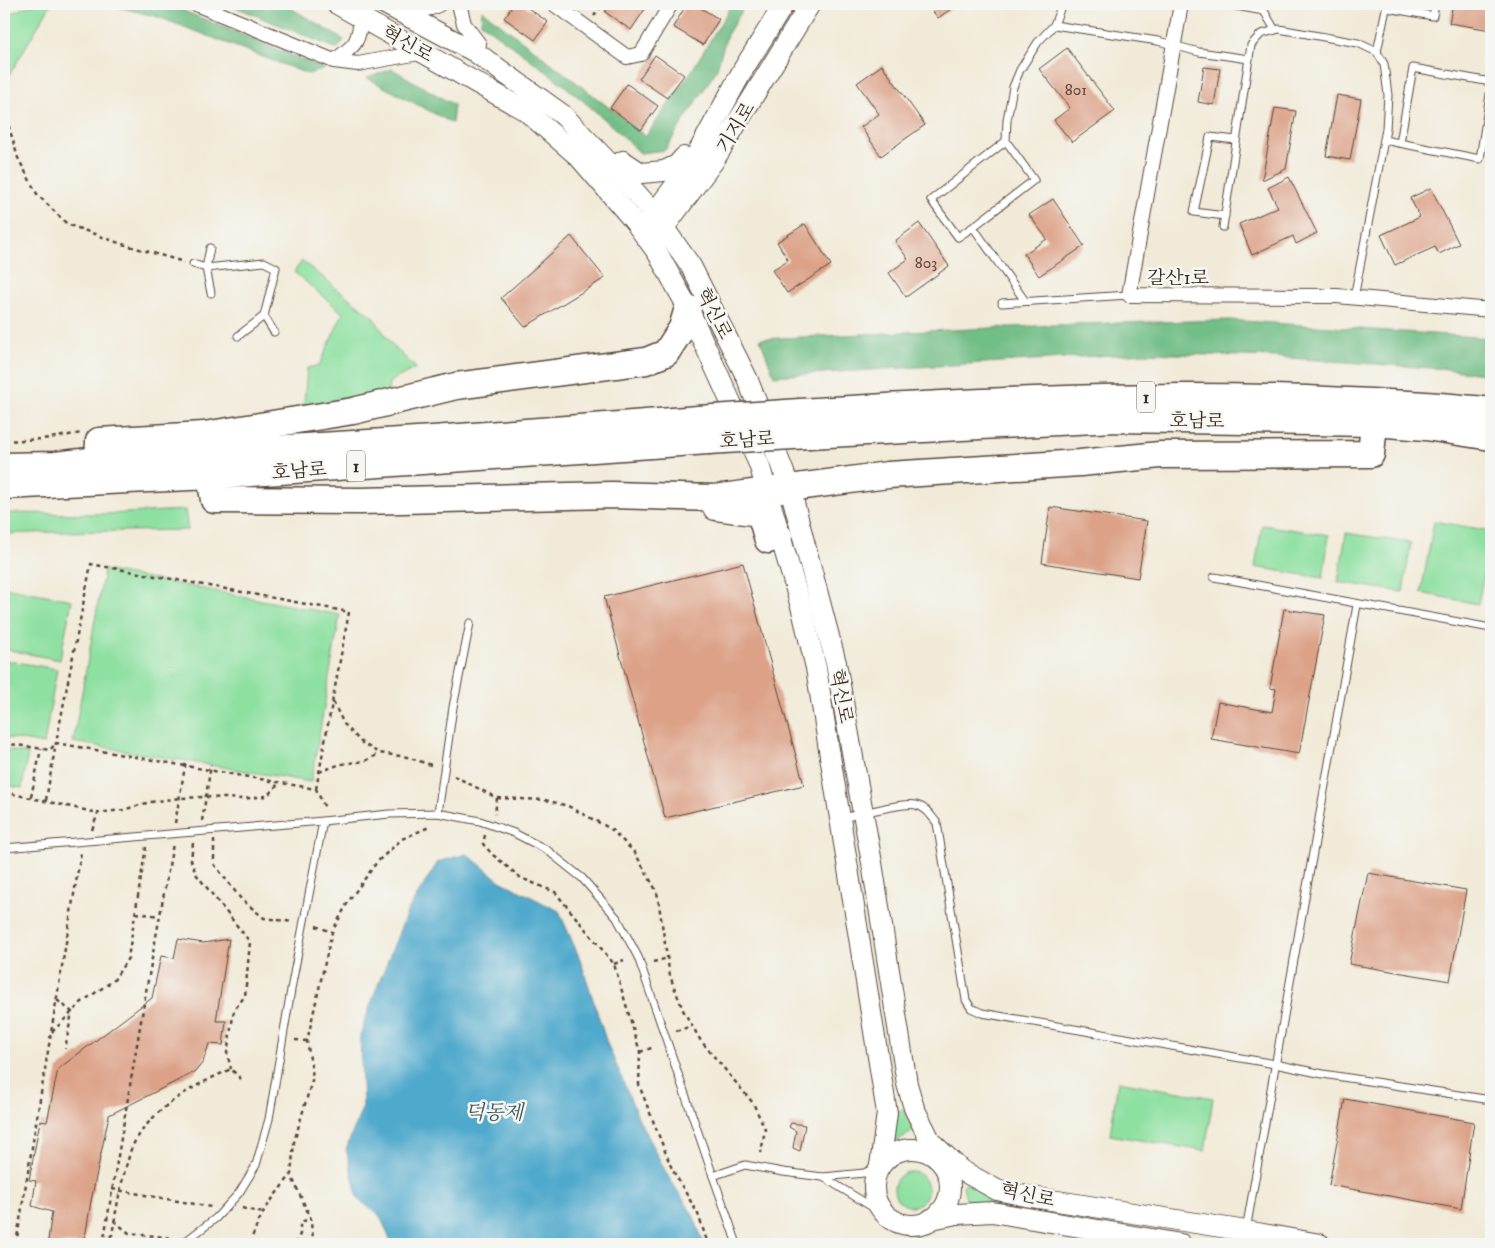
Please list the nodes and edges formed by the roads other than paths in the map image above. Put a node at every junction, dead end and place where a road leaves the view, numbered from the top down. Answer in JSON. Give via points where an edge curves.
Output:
{"nodes":[{"id":1,"x":196,"y":4,"type":"edge"},
{"id":2,"x":337,"y":4,"type":"edge"},
{"id":3,"x":440,"y":4,"type":"edge"},
{"id":4,"x":459,"y":4,"type":"edge"},
{"id":5,"x":554,"y":4,"type":"edge"},
{"id":6,"x":671,"y":4,"type":"edge"},
{"id":7,"x":784,"y":4,"type":"edge"},
{"id":8,"x":810,"y":4,"type":"edge"},
{"id":9,"x":1062,"y":4,"type":"edge"},
{"id":10,"x":1181,"y":4,"type":"edge"},
{"id":11,"x":1225,"y":4,"type":"edge"},
{"id":12,"x":1435,"y":4,"type":"edge"},
{"id":13,"x":1387,"y":6,"type":"edge"},
{"id":14,"x":1264,"y":7,"type":"edge"},
{"id":15,"x":393,"y":8,"type":"edge"},
{"id":16,"x":360,"y":17,"type":"junction"},
{"id":17,"x":1054,"y":25,"type":"junction"},
{"id":18,"x":1274,"y":30,"type":"junction"},
{"id":19,"x":1173,"y":46,"type":"junction"},
{"id":20,"x":424,"y":52,"type":"junction"},
{"id":21,"x":475,"y":52,"type":"junction"},
{"id":22,"x":1377,"y":52,"type":"junction"},
{"id":23,"x":1249,"y":59,"type":"junction"},
{"id":24,"x":334,"y":61,"type":"junction"},
{"id":25,"x":1491,"y":82,"type":"edge"},
{"id":26,"x":1491,"y":88,"type":"edge"},
{"id":27,"x":1236,"y":140,"type":"junction"},
{"id":28,"x":1384,"y":140,"type":"junction"},
{"id":29,"x":1006,"y":141,"type":"junction"},
{"id":30,"x":1400,"y":143,"type":"junction"},
{"id":31,"x":692,"y":163,"type":"junction"},
{"id":32,"x":613,"y":167,"type":"junction"},
{"id":33,"x":686,"y":200,"type":"junction"},
{"id":34,"x":1224,"y":216,"type":"junction"},
{"id":35,"x":659,"y":221,"type":"junction"},
{"id":36,"x":973,"y":227,"type":"junction"},
{"id":37,"x":1223,"y":227,"type":"dead end"},
{"id":38,"x":646,"y":238,"type":"junction"},
{"id":39,"x":210,"y":248,"type":"dead end"},
{"id":40,"x":681,"y":252,"type":"junction"},
{"id":41,"x":193,"y":264,"type":"road end"},
{"id":42,"x":206,"y":268,"type":"junction"},
{"id":43,"x":211,"y":293,"type":"dead end"},
{"id":44,"x":1129,"y":295,"type":"junction"},
{"id":45,"x":1354,"y":298,"type":"junction"},
{"id":46,"x":1025,"y":301,"type":"junction"},
{"id":47,"x":1002,"y":303,"type":"dead end"},
{"id":48,"x":688,"y":308,"type":"junction"},
{"id":49,"x":1491,"y":310,"type":"edge"},
{"id":50,"x":264,"y":316,"type":"junction"},
{"id":51,"x":274,"y":332,"type":"dead end"},
{"id":52,"x":238,"y":336,"type":"dead end"},
{"id":53,"x":1491,"y":411,"type":"edge"},
{"id":54,"x":1374,"y":423,"type":"junction"},
{"id":55,"x":804,"y":424,"type":"junction"},
{"id":56,"x":704,"y":430,"type":"junction"},
{"id":57,"x":1491,"y":437,"type":"edge"},
{"id":58,"x":98,"y":460,"type":"junction"},
{"id":59,"x":4,"y":466,"type":"edge"},
{"id":60,"x":210,"y":476,"type":"junction"},
{"id":61,"x":4,"y":486,"type":"edge"},
{"id":62,"x":779,"y":490,"type":"junction"},
{"id":63,"x":714,"y":498,"type":"junction"},
{"id":64,"x":779,"y":536,"type":"junction"},
{"id":65,"x":1214,"y":577,"type":"dead end"},
{"id":66,"x":1357,"y":605,"type":"junction"},
{"id":67,"x":470,"y":623,"type":"dead end"},
{"id":68,"x":1491,"y":628,"type":"edge"},
{"id":69,"x":438,"y":813,"type":"junction"},
{"id":70,"x":864,"y":814,"type":"junction"},
{"id":71,"x":840,"y":818,"type":"junction"},
{"id":72,"x":324,"y":821,"type":"junction"},
{"id":73,"x":4,"y":848,"type":"edge"},
{"id":74,"x":1275,"y":1064,"type":"junction"},
{"id":75,"x":1491,"y":1100,"type":"edge"},
{"id":76,"x":939,"y":1155,"type":"junction"},
{"id":77,"x":880,"y":1166,"type":"junction"},
{"id":78,"x":713,"y":1176,"type":"junction"},
{"id":79,"x":823,"y":1177,"type":"junction"},
{"id":80,"x":887,"y":1216,"type":"junction"},
{"id":81,"x":931,"y":1219,"type":"junction"},
{"id":82,"x":1246,"y":1231,"type":"junction"},
{"id":83,"x":182,"y":1244,"type":"edge"},
{"id":84,"x":737,"y":1244,"type":"edge"},
{"id":85,"x":1181,"y":1244,"type":"edge"},
{"id":86,"x":1320,"y":1244,"type":"edge"}],
"edges":[{"from":1,"to":24,"type":"street"},
{"from":2,"to":16,"type":"main road","name":"혁신로"},
{"from":3,"to":15,"type":"street","via":[[430,8]]},
{"from":4,"to":21,"type":"street","via":[[464,24],[479,44]]},
{"from":5,"to":6,"type":"street","via":[[627,57],[641,54]]},
{"from":7,"to":31,"type":"main road","name":"기지로","via":[[744,68]]},
{"from":8,"to":33,"type":"main road","name":"기지로","via":[[713,162]]},
{"from":9,"to":17,"type":"lane"},
{"from":10,"to":19,"type":"street","name":"갈산1로"},
{"from":11,"to":14,"type":"lane"},
{"from":12,"to":13,"type":"lane","via":[[1433,16]]},
{"from":13,"to":22,"type":"lane"},
{"from":14,"to":18,"type":"lane"},
{"from":15,"to":21,"type":"main road","name":"혁신로"},
{"from":16,"to":20,"type":"main road","name":"혁신로"},
{"from":16,"to":24,"type":"street","via":[[355,44]]},
{"from":17,"to":19,"type":"lane"},
{"from":17,"to":29,"type":"lane","via":[[1038,42],[1020,70],[1013,87]]},
{"from":18,"to":22,"type":"lane","via":[[1358,43]]},
{"from":18,"to":23,"type":"lane","via":[[1261,34],[1251,45]]},
{"from":19,"to":23,"type":"lane"},
{"from":19,"to":44,"type":"street","name":"갈산1로"},
{"from":20,"to":24,"type":"street","via":[[358,64]]},
{"from":20,"to":38,"type":"main road","name":"혁신로","via":[[526,110],[579,157]]},
{"from":21,"to":32,"type":"main road","name":"혁신로","via":[[563,114]]},
{"from":22,"to":28,"type":"lane","via":[[1384,64],[1388,95]]},
{"from":23,"to":27,"type":"lane"},
{"from":25,"to":30,"type":"lane","via":[[1413,68]]},
{"from":26,"to":30,"type":"lane","via":[[1480,159]]},
{"from":27,"to":34,"type":"lane"},
{"from":27,"to":34,"type":"lane","via":[[1210,137],[1194,212]]},
{"from":28,"to":30,"type":"lane"},
{"from":28,"to":45,"type":"lane"},
{"from":29,"to":36,"type":"lane","via":[[1034,180]]},
{"from":29,"to":36,"type":"lane","via":[[931,200],[958,237]]},
{"from":31,"to":32,"type":"main road","via":[[684,157],[677,165],[664,171],[640,173],[623,161]]},
{"from":31,"to":35,"type":"main road","name":"기지로"},
{"from":32,"to":35,"type":"main road","name":"혁신로"},
{"from":33,"to":35,"type":"main road","name":"기지로"},
{"from":33,"to":40,"type":"main road","via":[[678,223]]},
{"from":34,"to":37,"type":"lane"},
{"from":35,"to":38,"type":"main road","name":"기지로"},
{"from":35,"to":40,"type":"main road","name":"혁신로"},
{"from":36,"to":46,"type":"lane"},
{"from":38,"to":48,"type":"main road","name":"혁신로"},
{"from":39,"to":42,"type":"lane"},
{"from":40,"to":62,"type":"main road","name":"혁신로","via":[[747,378]]},
{"from":41,"to":42,"type":"lane"},
{"from":42,"to":43,"type":"lane"},
{"from":42,"to":50,"type":"lane","via":[[264,262],[276,268]]},
{"from":44,"to":45,"type":"street","name":"갈산1로"},
{"from":44,"to":46,"type":"lane"},
{"from":45,"to":49,"type":"street","name":"갈산1로"},
{"from":46,"to":47,"type":"lane"},
{"from":48,"to":58,"type":"highway","via":[[682,328],[666,353],[646,361],[456,386],[352,411],[204,436],[99,441]]},
{"from":48,"to":62,"type":"main road","name":"혁신로","via":[[759,464]]},
{"from":50,"to":51,"type":"lane"},
{"from":50,"to":52,"type":"lane"},
{"from":53,"to":55,"type":"highway","name":"호남로","number":"1","via":[[1453,406],[1257,397],[1128,397],[981,401]]},
{"from":54,"to":55,"type":"highway","name":"호남로","number":"1","via":[[1114,419]]},
{"from":54,"to":57,"type":"highway","name":"호남로","number":"1"},
{"from":54,"to":62,"type":"highway","via":[[1371,454],[1160,455],[888,475]]},
{"from":55,"to":56,"type":"highway","name":"호남로","number":"1","bridge":true},
{"from":56,"to":58,"type":"highway","name":"호남로","number":"1","via":[[443,438]]},
{"from":56,"to":60,"type":"highway","name":"호남로","number":"1"},
{"from":58,"to":59,"type":"highway","name":"호남로","number":"1"},
{"from":60,"to":61,"type":"highway","name":"호남로","number":"1"},
{"from":60,"to":63,"type":"highway","via":[[214,500],[360,501],[612,495]]},
{"from":62,"to":63,"type":"highway"},
{"from":62,"to":64,"type":"main road","name":"혁신로"},
{"from":62,"to":70,"type":"main road","name":"혁신로","via":[[836,663]]},
{"from":63,"to":64,"type":"highway","via":[[716,507],[760,513],[768,540]]},
{"from":64,"to":71,"type":"main road","name":"혁신로","via":[[816,668]]},
{"from":65,"to":66,"type":"lane"},
{"from":66,"to":68,"type":"lane"},
{"from":66,"to":74,"type":"lane"},
{"from":67,"to":69,"type":"lane","via":[[453,707]]},
{"from":69,"to":72,"type":"lane"},
{"from":69,"to":78,"type":"lane","via":[[480,821],[547,850],[582,878],[617,918],[638,957]]},
{"from":70,"to":71,"type":"lane"},
{"from":70,"to":74,"type":"lane","via":[[917,805],[927,810],[937,823],[966,1000],[971,1008],[982,1013]]},
{"from":70,"to":76,"type":"main road","name":"혁신로","via":[[907,1084],[914,1108]]},
{"from":71,"to":77,"type":"main road","name":"혁신로","via":[[888,1113]]},
{"from":72,"to":73,"type":"lane"},
{"from":72,"to":83,"type":"lane","via":[[269,1119],[256,1165],[239,1193],[216,1218]]},
{"from":74,"to":75,"type":"lane"},
{"from":74,"to":82,"type":"lane"},
{"from":76,"to":77,"type":"main road","via":[[915,1148],[903,1149],[892,1154]]},
{"from":76,"to":81,"type":"main road","name":"혁신로","via":[[948,1172],[951,1188],[943,1210]]},
{"from":76,"to":82,"type":"main road","name":"혁신로","via":[[997,1190]]},
{"from":77,"to":79,"type":"lane","via":[[864,1173]]},
{"from":77,"to":80,"type":"main road","name":"혁신로","via":[[874,1182],[874,1194]]},
{"from":78,"to":79,"type":"lane","via":[[745,1165]]},
{"from":78,"to":84,"type":"lane"},
{"from":79,"to":80,"type":"lane"},
{"from":80,"to":81,"type":"main road","name":"혁신로","via":[[910,1225]]},
{"from":81,"to":85,"type":"main road","name":"혁신로","via":[[992,1212]]},
{"from":82,"to":86,"type":"main road","name":"혁신로"}]}
